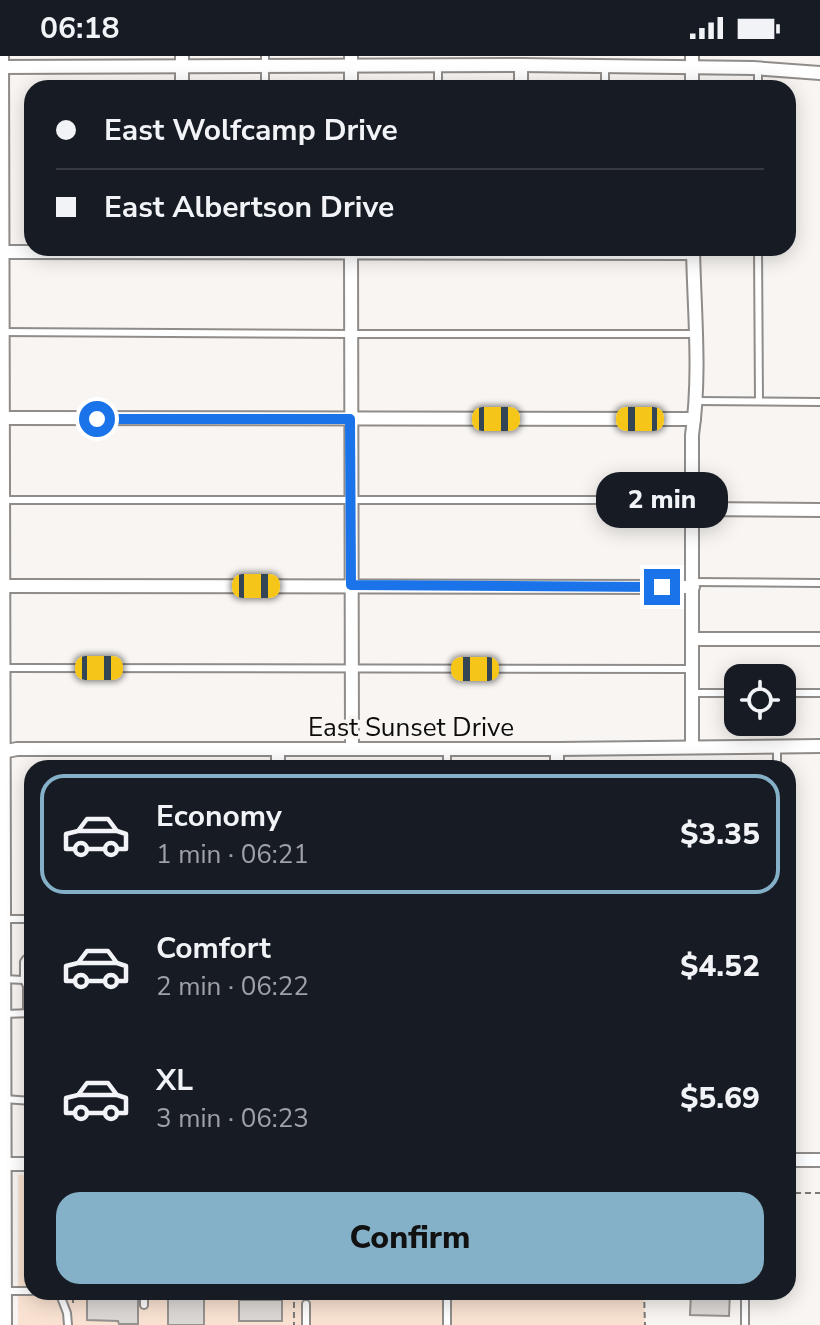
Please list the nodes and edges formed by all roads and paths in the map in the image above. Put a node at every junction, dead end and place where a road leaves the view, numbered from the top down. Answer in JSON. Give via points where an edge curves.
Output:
{"nodes":[{"id":1,"x":95,"y":61,"type":"edge"},
{"id":2,"x":182,"y":61,"type":"edge"},
{"id":3,"x":265,"y":61,"type":"edge"},
{"id":4,"x":351,"y":61,"type":"edge"},
{"id":5,"x":469,"y":61,"type":"edge"},
{"id":6,"x":548,"y":61,"type":"edge"},
{"id":7,"x":620,"y":61,"type":"edge"},
{"id":8,"x":692,"y":61,"type":"edge"},
{"id":9,"x":1,"y":63,"type":"edge"},
{"id":10,"x":521,"y":65,"type":"junction"},
{"id":11,"x":438,"y":66,"type":"junction"},
{"id":12,"x":605,"y":66,"type":"junction"},
{"id":13,"x":758,"y":68,"type":"junction"},
{"id":14,"x":820,"y":73,"type":"edge"},
{"id":15,"x":438,"y":80,"type":"edge"},
{"id":16,"x":521,"y":80,"type":"edge"},
{"id":17,"x":605,"y":80,"type":"edge"},
{"id":18,"x":758,"y":80,"type":"edge"},
{"id":19,"x":1,"y":151,"type":"edge"},
{"id":20,"x":1,"y":242,"type":"edge"},
{"id":21,"x":24,"y":243,"type":"edge"},
{"id":22,"x":351,"y":256,"type":"edge"},
{"id":23,"x":693,"y":256,"type":"edge"},
{"id":24,"x":758,"y":256,"type":"edge"},
{"id":25,"x":1,"y":326,"type":"edge"},
{"id":26,"x":351,"y":334,"type":"junction"},
{"id":27,"x":697,"y":334,"type":"junction"},
{"id":28,"x":696,"y":401,"type":"junction"},
{"id":29,"x":759,"y":401,"type":"junction"},
{"id":30,"x":820,"y":402,"type":"edge"},
{"id":31,"x":1,"y":411,"type":"edge"},
{"id":32,"x":350,"y":419,"type":"junction"},
{"id":33,"x":694,"y":419,"type":"junction"},
{"id":34,"x":1,"y":496,"type":"edge"},
{"id":35,"x":351,"y":501,"type":"junction"},
{"id":36,"x":692,"y":504,"type":"junction"},
{"id":37,"x":820,"y":510,"type":"edge"},
{"id":38,"x":820,"y":583,"type":"edge"},
{"id":39,"x":351,"y":585,"type":"junction"},
{"id":40,"x":693,"y":585,"type":"junction"},
{"id":41,"x":1,"y":586,"type":"edge"},
{"id":42,"x":693,"y":639,"type":"junction"},
{"id":43,"x":820,"y":639,"type":"edge"},
{"id":44,"x":2,"y":668,"type":"edge"},
{"id":45,"x":351,"y":669,"type":"junction"},
{"id":46,"x":693,"y":669,"type":"junction"},
{"id":47,"x":693,"y":693,"type":"junction"},
{"id":48,"x":724,"y":693,"type":"edge"},
{"id":49,"x":796,"y":693,"type":"edge"},
{"id":50,"x":820,"y":693,"type":"edge"},
{"id":51,"x":820,"y":746,"type":"edge"},
{"id":52,"x":692,"y":747,"type":"junction"},
{"id":53,"x":777,"y":747,"type":"junction"},
{"id":54,"x":278,"y":749,"type":"junction"},
{"id":55,"x":352,"y":749,"type":"junction"},
{"id":56,"x":447,"y":749,"type":"junction"},
{"id":57,"x":557,"y":749,"type":"junction"},
{"id":58,"x":1,"y":752,"type":"edge"},
{"id":59,"x":278,"y":760,"type":"edge"},
{"id":60,"x":447,"y":760,"type":"edge"},
{"id":61,"x":557,"y":760,"type":"edge"},
{"id":62,"x":777,"y":760,"type":"edge"},
{"id":63,"x":1,"y":838,"type":"edge"},
{"id":64,"x":24,"y":920,"type":"edge"},
{"id":65,"x":2,"y":923,"type":"edge"},
{"id":66,"x":24,"y":962,"type":"edge"},
{"id":67,"x":3,"y":979,"type":"junction"},
{"id":68,"x":24,"y":980,"type":"joint"},
{"id":69,"x":24,"y":1013,"type":"edge"},
{"id":70,"x":2,"y":1014,"type":"edge"},
{"id":71,"x":2,"y":1099,"type":"edge"},
{"id":72,"x":24,"y":1100,"type":"edge"},
{"id":73,"x":796,"y":1160,"type":"edge"},
{"id":74,"x":820,"y":1160,"type":"edge"},
{"id":75,"x":24,"y":1166,"type":"edge"},
{"id":76,"x":2,"y":1173,"type":"edge"},
{"id":77,"x":796,"y":1193,"type":"edge"},
{"id":78,"x":820,"y":1193,"type":"edge"},
{"id":79,"x":2,"y":1259,"type":"edge"},
{"id":80,"x":4,"y":1291,"type":"junction"},
{"id":81,"x":24,"y":1291,"type":"edge"},
{"id":82,"x":62,"y":1300,"type":"edge"},
{"id":83,"x":144,"y":1300,"type":"edge"},
{"id":84,"x":294,"y":1300,"type":"edge"},
{"id":85,"x":447,"y":1300,"type":"edge"},
{"id":86,"x":644,"y":1300,"type":"edge"},
{"id":87,"x":745,"y":1300,"type":"edge"},
{"id":88,"x":306,"y":1304,"type":"dead end"},
{"id":89,"x":144,"y":1305,"type":"dead end"},
{"id":90,"x":4,"y":1325,"type":"edge"},
{"id":91,"x":68,"y":1325,"type":"edge"},
{"id":92,"x":294,"y":1325,"type":"edge"},
{"id":93,"x":306,"y":1325,"type":"edge"},
{"id":94,"x":447,"y":1325,"type":"edge"},
{"id":95,"x":645,"y":1325,"type":"edge"},
{"id":96,"x":745,"y":1325,"type":"edge"}],
"edges":[{"from":1,"to":2,"type":"street"},
{"from":1,"to":9,"type":"street"},
{"from":2,"to":3,"type":"street"},
{"from":3,"to":4,"type":"street"},
{"from":4,"to":11,"type":"street"},
{"from":5,"to":10,"type":"street"},
{"from":5,"to":11,"type":"street"},
{"from":6,"to":10,"type":"street"},
{"from":6,"to":12,"type":"street"},
{"from":7,"to":8,"type":"street"},
{"from":7,"to":12,"type":"street"},
{"from":8,"to":13,"type":"street"},
{"from":9,"to":19,"type":"street"},
{"from":10,"to":16,"type":"street"},
{"from":11,"to":15,"type":"lane"},
{"from":12,"to":17,"type":"lane"},
{"from":13,"to":14,"type":"street"},
{"from":13,"to":18,"type":"lane"},
{"from":19,"to":20,"type":"street"},
{"from":20,"to":21,"type":"street"},
{"from":20,"to":25,"type":"street"},
{"from":22,"to":26,"type":"street"},
{"from":23,"to":27,"type":"street"},
{"from":24,"to":29,"type":"lane"},
{"from":25,"to":26,"type":"lane"},
{"from":25,"to":31,"type":"street"},
{"from":26,"to":27,"type":"lane"},
{"from":26,"to":32,"type":"street"},
{"from":27,"to":28,"type":"street"},
{"from":28,"to":29,"type":"lane"},
{"from":28,"to":33,"type":"street"},
{"from":29,"to":30,"type":"lane"},
{"from":31,"to":32,"type":"street"},
{"from":31,"to":34,"type":"street"},
{"from":32,"to":33,"type":"street"},
{"from":32,"to":35,"type":"street"},
{"from":33,"to":36,"type":"street"},
{"from":34,"to":35,"type":"lane"},
{"from":34,"to":41,"type":"street"},
{"from":35,"to":36,"type":"lane"},
{"from":35,"to":39,"type":"street"},
{"from":36,"to":37,"type":"street"},
{"from":36,"to":40,"type":"street"},
{"from":38,"to":40,"type":"lane"},
{"from":39,"to":40,"type":"street"},
{"from":39,"to":41,"type":"street"},
{"from":39,"to":45,"type":"street"},
{"from":40,"to":42,"type":"street"},
{"from":41,"to":44,"type":"street"},
{"from":42,"to":43,"type":"street"},
{"from":42,"to":46,"type":"street"},
{"from":44,"to":45,"type":"lane"},
{"from":44,"to":58,"type":"street"},
{"from":45,"to":46,"type":"lane"},
{"from":45,"to":55,"type":"street"},
{"from":46,"to":47,"type":"street"},
{"from":47,"to":48,"type":"lane"},
{"from":47,"to":52,"type":"street"},
{"from":49,"to":50,"type":"lane"},
{"from":51,"to":53,"type":"street","name":"East Sunset Drive"},
{"from":52,"to":53,"type":"street","name":"East Sunset Drive"},
{"from":52,"to":57,"type":"street","name":"East Sunset Drive"},
{"from":53,"to":62,"type":"lane"},
{"from":54,"to":55,"type":"street","name":"East Sunset Drive"},
{"from":54,"to":58,"type":"street","name":"East Sunset Drive"},
{"from":54,"to":59,"type":"street"},
{"from":55,"to":56,"type":"street","name":"East Sunset Drive"},
{"from":56,"to":57,"type":"street","name":"East Sunset Drive"},
{"from":56,"to":60,"type":"lane"},
{"from":57,"to":61,"type":"street"},
{"from":58,"to":63,"type":"street"},
{"from":63,"to":65,"type":"street"},
{"from":64,"to":65,"type":"lane"},
{"from":65,"to":67,"type":"street"},
{"from":66,"to":68,"type":"lane"},
{"from":67,"to":68,"type":"lane"},
{"from":67,"to":70,"type":"street"},
{"from":69,"to":70,"type":"lane"},
{"from":70,"to":71,"type":"street"},
{"from":71,"to":72,"type":"lane"},
{"from":71,"to":76,"type":"street"},
{"from":73,"to":74,"type":"street"},
{"from":75,"to":76,"type":"street"},
{"from":76,"to":79,"type":"street"},
{"from":77,"to":78,"type":"path"},
{"from":79,"to":80,"type":"street"},
{"from":80,"to":81,"type":"lane"},
{"from":80,"to":90,"type":"street"},
{"from":82,"to":91,"type":"lane"},
{"from":83,"to":89,"type":"lane"},
{"from":84,"to":92,"type":"path"},
{"from":85,"to":94,"type":"lane"},
{"from":86,"to":95,"type":"path"},
{"from":87,"to":96,"type":"lane"},
{"from":88,"to":93,"type":"lane"}]}
